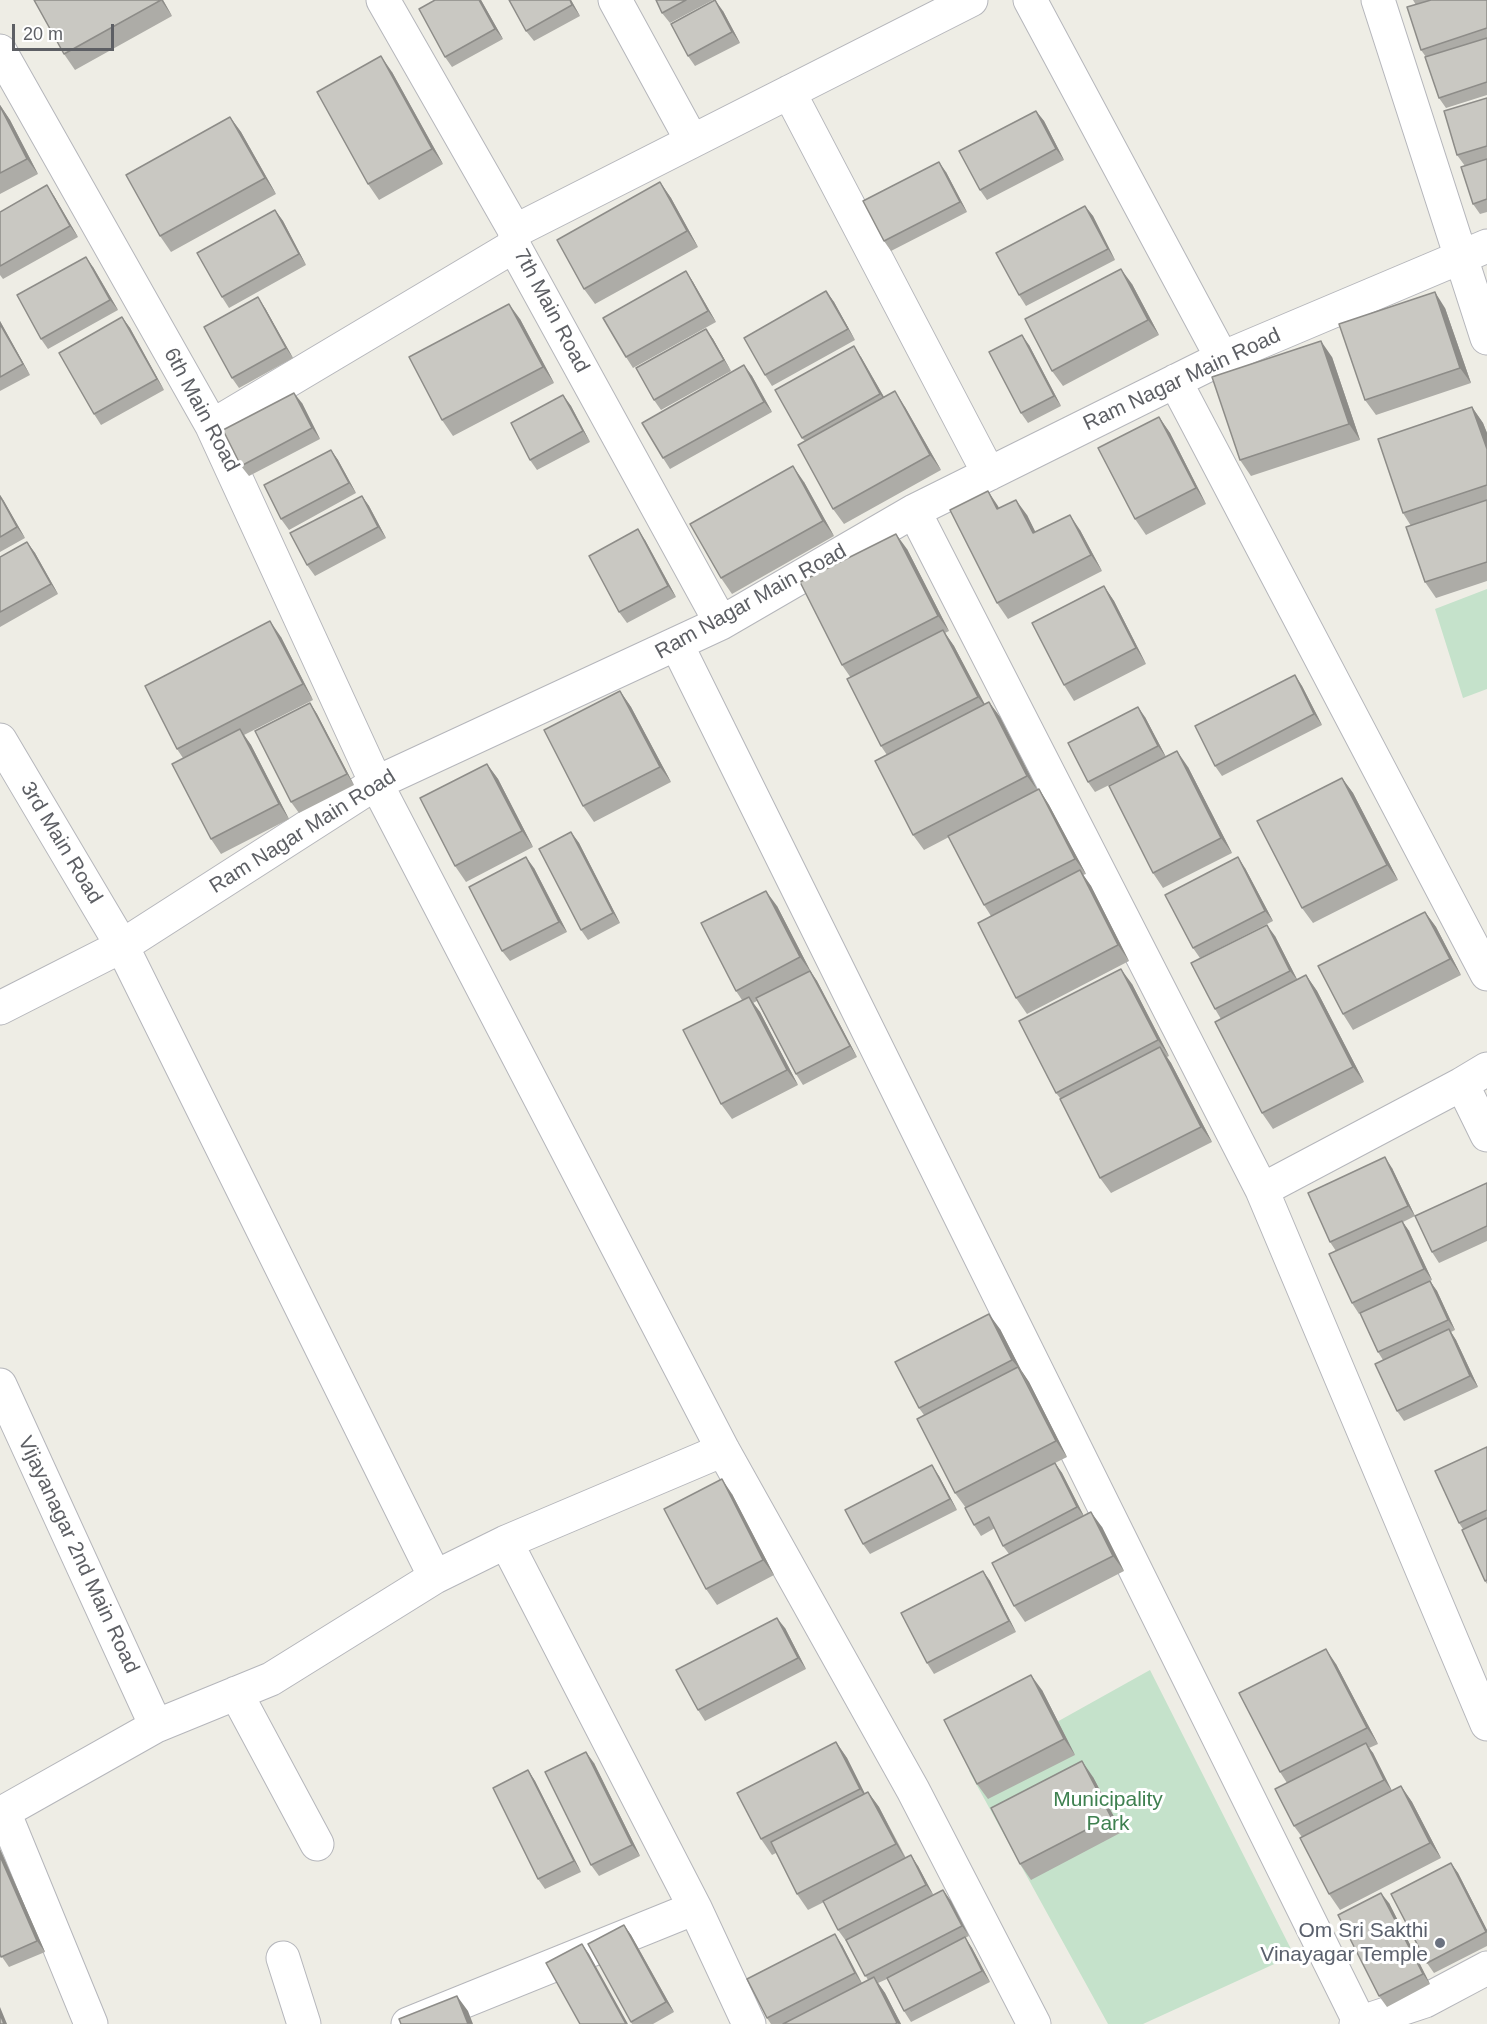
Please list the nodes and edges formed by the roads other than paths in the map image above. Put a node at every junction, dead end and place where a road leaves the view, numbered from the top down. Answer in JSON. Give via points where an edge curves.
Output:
{"nodes":[{"id":1,"x":383,"y":0,"type":"edge"},
{"id":2,"x":615,"y":0,"type":"edge"},
{"id":3,"x":970,"y":0,"type":"edge"},
{"id":4,"x":1030,"y":0,"type":"edge"},
{"id":5,"x":1378,"y":0,"type":"edge"},
{"id":6,"x":927,"y":10,"type":"edge"},
{"id":7,"x":0,"y":51,"type":"edge"},
{"id":8,"x":789,"y":92,"type":"junction"},
{"id":9,"x":692,"y":141,"type":"junction"},
{"id":10,"x":514,"y":239,"type":"junction"},
{"id":11,"x":1474,"y":251,"type":"edge"},
{"id":12,"x":1487,"y":338,"type":"edge"},
{"id":13,"x":1222,"y":358,"type":"junction"},
{"id":14,"x":1175,"y":381,"type":"junction"},
{"id":15,"x":212,"y":426,"type":"junction"},
{"id":16,"x":989,"y":474,"type":"junction"},
{"id":17,"x":914,"y":511,"type":"junction"},
{"id":18,"x":721,"y":624,"type":"junction"},
{"id":19,"x":677,"y":645,"type":"junction"},
{"id":20,"x":0,"y":740,"type":"edge"},
{"id":21,"x":376,"y":783,"type":"junction"},
{"id":22,"x":122,"y":946,"type":"junction"},
{"id":23,"x":1487,"y":974,"type":"edge"},
{"id":24,"x":0,"y":1008,"type":"edge"},
{"id":25,"x":1474,"y":1077,"type":"edge"},
{"id":26,"x":1487,"y":1135,"type":"edge"},
{"id":27,"x":1262,"y":1190,"type":"junction"},
{"id":28,"x":0,"y":1385,"type":"edge"},
{"id":29,"x":723,"y":1450,"type":"junction"},
{"id":30,"x":506,"y":1542,"type":"junction"},
{"id":31,"x":435,"y":1577,"type":"junction"},
{"id":32,"x":236,"y":1693,"type":"junction"},
{"id":33,"x":1487,"y":1724,"type":"edge"},
{"id":34,"x":156,"y":1726,"type":"junction"},
{"id":35,"x":2,"y":1813,"type":"edge"},
{"id":36,"x":317,"y":1844,"type":"dead end"},
{"id":37,"x":695,"y":1908,"type":"junction"},
{"id":38,"x":283,"y":1958,"type":"dead end"},
{"id":39,"x":1487,"y":1968,"type":"edge"},
{"id":40,"x":1431,"y":2012,"type":"edge"},
{"id":41,"x":1358,"y":2023,"type":"edge"},
{"id":42,"x":91,"y":2024,"type":"edge"},
{"id":43,"x":304,"y":2024,"type":"edge"},
{"id":44,"x":408,"y":2024,"type":"edge"},
{"id":45,"x":749,"y":2024,"type":"edge"},
{"id":46,"x":1034,"y":2024,"type":"edge"}],
"edges":[{"from":1,"to":10,"type":"street","name":"7th Main Road"},
{"from":2,"to":9,"type":"street"},
{"from":3,"to":6,"type":"street"},
{"from":4,"to":13,"type":"street"},
{"from":5,"to":11,"type":"street"},
{"from":6,"to":8,"type":"street"},
{"from":7,"to":15,"type":"street","name":"6th Main Road"},
{"from":8,"to":9,"type":"street"},
{"from":8,"to":16,"type":"street"},
{"from":9,"to":10,"type":"street"},
{"from":10,"to":15,"type":"street"},
{"from":10,"to":18,"type":"street","name":"7th Main Road"},
{"from":11,"to":12,"type":"street"},
{"from":11,"to":13,"type":"street","name":"Ram Nagar Main Road"},
{"from":13,"to":14,"type":"street","name":"Ram Nagar Main Road"},
{"from":14,"to":16,"type":"street","name":"Ram Nagar Main Road"},
{"from":14,"to":23,"type":"street"},
{"from":15,"to":21,"type":"street","name":"6th Main Road"},
{"from":16,"to":17,"type":"street","name":"Ram Nagar Main Road"},
{"from":17,"to":18,"type":"street","name":"Ram Nagar Main Road"},
{"from":17,"to":27,"type":"street"},
{"from":18,"to":19,"type":"street","name":"Ram Nagar Main Road"},
{"from":19,"to":21,"type":"street","name":"Ram Nagar Main Road"},
{"from":19,"to":41,"type":"street"},
{"from":20,"to":22,"type":"street","name":"3rd Main Road"},
{"from":21,"to":22,"type":"street","name":"Ram Nagar Main Road"},
{"from":21,"to":29,"type":"street","name":"6th Main Road"},
{"from":22,"to":24,"type":"street","name":"Ram Nagar Main Road"},
{"from":22,"to":31,"type":"street","name":"3rd Main Road"},
{"from":25,"to":26,"type":"street"},
{"from":25,"to":27,"type":"street"},
{"from":27,"to":33,"type":"street"},
{"from":28,"to":34,"type":"street","name":"Vijayanagar 2nd Main Road"},
{"from":29,"to":30,"type":"street"},
{"from":29,"to":46,"type":"street","name":"6th Main Road","via":[[913,1790]]},
{"from":30,"to":31,"type":"street"},
{"from":30,"to":37,"type":"street"},
{"from":31,"to":32,"type":"street","via":[[271,1679]]},
{"from":32,"to":34,"type":"street"},
{"from":32,"to":36,"type":"street"},
{"from":34,"to":35,"type":"street"},
{"from":35,"to":42,"type":"street"},
{"from":37,"to":44,"type":"street"},
{"from":37,"to":45,"type":"street"},
{"from":38,"to":43,"type":"street"},
{"from":39,"to":40,"type":"street"},
{"from":40,"to":41,"type":"street"}]}
